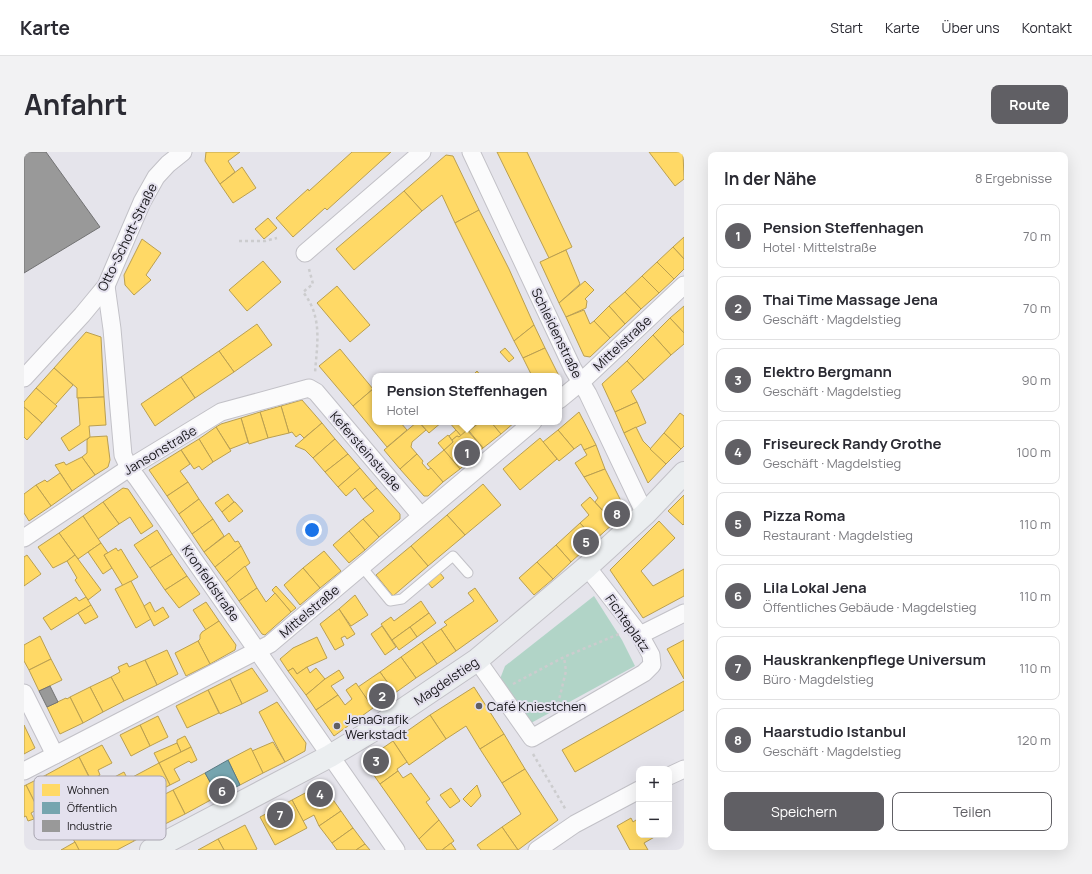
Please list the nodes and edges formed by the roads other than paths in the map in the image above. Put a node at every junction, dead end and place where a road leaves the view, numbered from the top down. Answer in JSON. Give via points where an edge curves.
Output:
{"nodes":[{"id":1,"x":183,"y":152,"type":"edge"},
{"id":2,"x":422,"y":152,"type":"edge"},
{"id":3,"x":470,"y":152,"type":"edge"},
{"id":4,"x":305,"y":253,"type":"dead end"},
{"id":5,"x":684,"y":285,"type":"edge"},
{"id":6,"x":106,"y":286,"type":"junction"},
{"id":7,"x":24,"y":378,"type":"edge"},
{"id":8,"x":581,"y":382,"type":"junction"},
{"id":9,"x":309,"y":388,"type":"joint"},
{"id":10,"x":562,"y":398,"type":"edge"},
{"id":11,"x":529,"y":425,"type":"edge"},
{"id":12,"x":129,"y":468,"type":"junction"},
{"id":13,"x":684,"y":473,"type":"edge"},
{"id":14,"x":645,"y":514,"type":"junction"},
{"id":15,"x":422,"y":516,"type":"junction"},
{"id":16,"x":24,"y":538,"type":"edge"},
{"id":17,"x":362,"y":567,"type":"junction"},
{"id":18,"x":587,"y":567,"type":"junction"},
{"id":19,"x":468,"y":573,"type":"dead end"},
{"id":20,"x":684,"y":613,"type":"edge"},
{"id":21,"x":637,"y":631,"type":"junction"},
{"id":22,"x":258,"y":650,"type":"junction"},
{"id":23,"x":477,"y":660,"type":"junction"},
{"id":24,"x":24,"y":693,"type":"edge"},
{"id":25,"x":55,"y":755,"type":"junction"},
{"id":26,"x":330,"y":756,"type":"junction"},
{"id":27,"x":684,"y":769,"type":"edge"},
{"id":28,"x":24,"y":771,"type":"edge"},
{"id":29,"x":672,"y":775,"type":"edge"},
{"id":30,"x":636,"y":792,"type":"edge"},
{"id":31,"x":151,"y":850,"type":"edge"},
{"id":32,"x":396,"y":850,"type":"edge"},
{"id":33,"x":537,"y":850,"type":"edge"}],
"edges":[{"from":1,"to":6,"type":"street","name":"Otto-Schott-Straße","via":[[156,177],[142,202]]},
{"from":2,"to":4,"type":"street"},
{"from":3,"to":8,"type":"street","name":"Schleidenstraße"},
{"from":5,"to":8,"type":"street","name":"Mittelstraße"},
{"from":6,"to":7,"type":"street","name":"Otto-Schott-Straße"},
{"from":6,"to":12,"type":"street","name":"Kronfeldstraße","via":[[123,456]]},
{"from":8,"to":10,"type":"street","name":"Mittelstraße"},
{"from":8,"to":14,"type":"street","name":"Schleidenstraße"},
{"from":9,"to":12,"type":"street","name":"Jansonstraße","via":[[221,412]]},
{"from":9,"to":15,"type":"street","name":"Kefersteinstraße","via":[[316,392]]},
{"from":11,"to":15,"type":"street","name":"Mittelstraße"},
{"from":12,"to":16,"type":"street","name":"Jansonstraße"},
{"from":12,"to":22,"type":"street","name":"Kronfeldstraße"},
{"from":13,"to":14,"type":"main road","name":"Magdelstieg"},
{"from":14,"to":18,"type":"main road","name":"Magdelstieg"},
{"from":15,"to":17,"type":"street","name":"Mittelstraße"},
{"from":17,"to":19,"type":"lane","via":[[390,601],[402,599],[453,556]]},
{"from":17,"to":22,"type":"street","name":"Mittelstraße","via":[[270,644]]},
{"from":18,"to":21,"type":"street","name":"Fichteplatz"},
{"from":18,"to":23,"type":"main road","name":"Magdelstieg"},
{"from":20,"to":21,"type":"street"},
{"from":21,"to":23,"type":"street","name":"Fichteplatz","via":[[651,655],[652,665],[644,673],[532,738]]},
{"from":22,"to":25,"type":"street","name":"Mittelstraße"},
{"from":22,"to":26,"type":"street","name":"Kronfeldstraße"},
{"from":23,"to":26,"type":"main road","name":"Magdelstieg"},
{"from":24,"to":25,"type":"street"},
{"from":25,"to":28,"type":"street","name":"Mittelstraße"},
{"from":26,"to":31,"type":"main road","name":"Magdelstieg"},
{"from":26,"to":32,"type":"street","name":"Kronfeldstraße"},
{"from":27,"to":29,"type":"street"},
{"from":30,"to":33,"type":"street","via":[[575,824]]}]}
